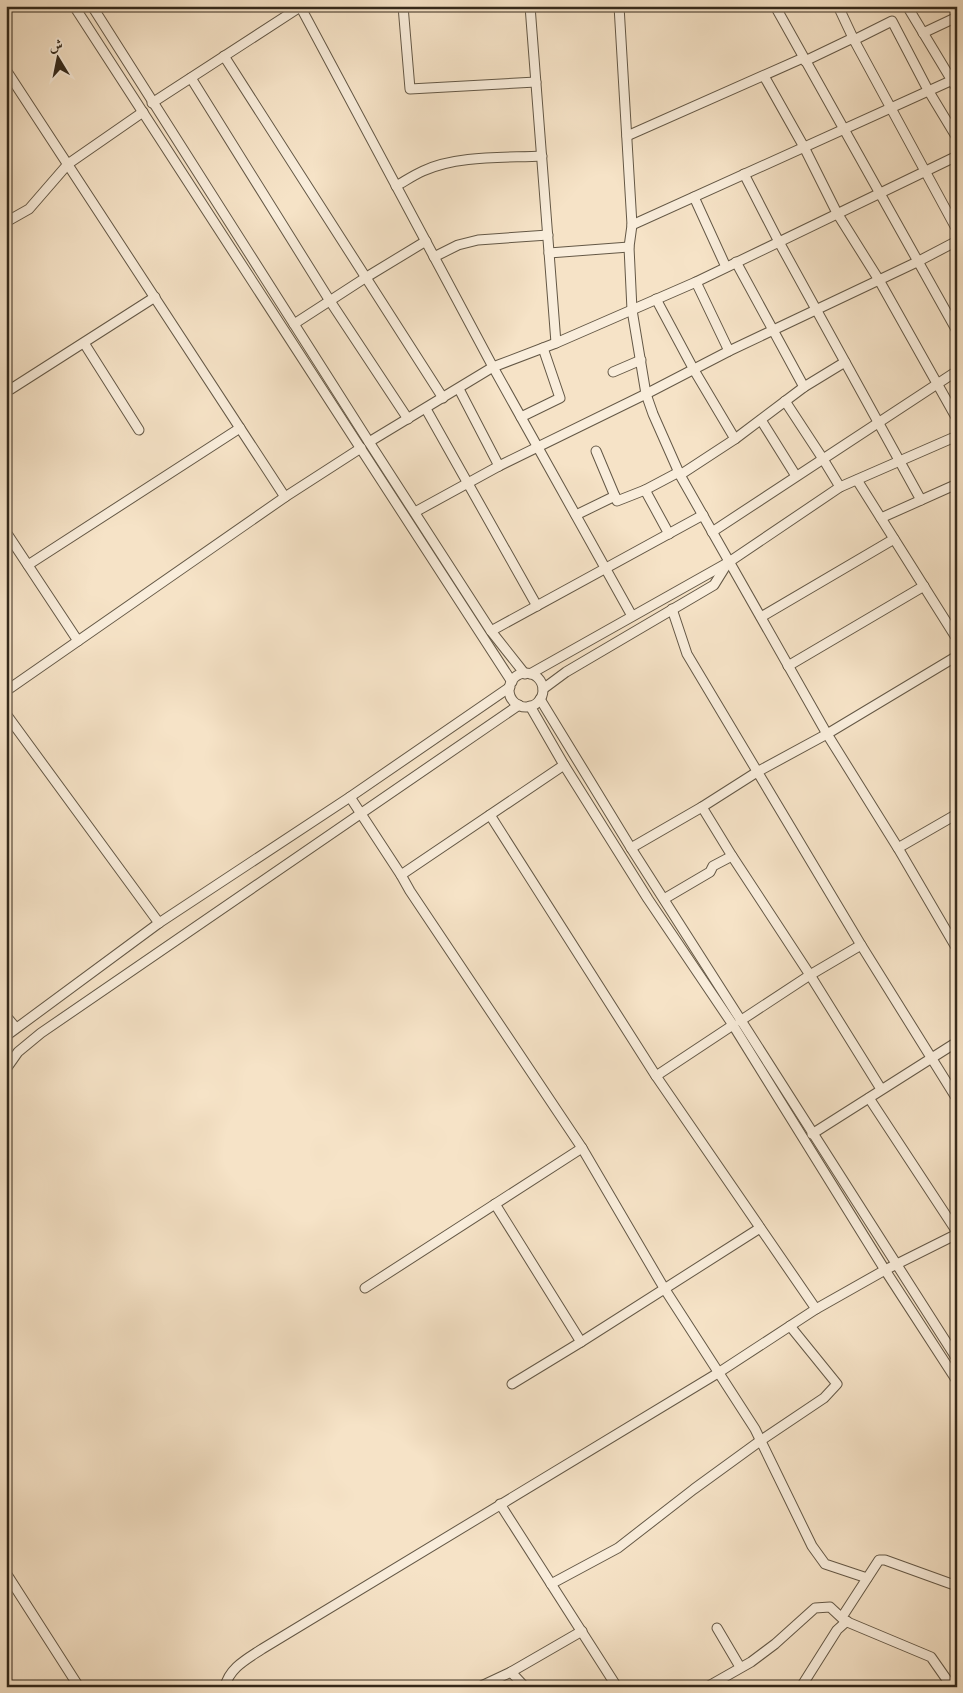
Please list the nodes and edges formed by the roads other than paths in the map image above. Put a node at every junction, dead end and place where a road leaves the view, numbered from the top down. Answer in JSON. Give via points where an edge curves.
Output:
{"nodes":[{"id":1,"x":74,"y":6,"type":"edge"},
{"id":2,"x":92,"y":6,"type":"edge"},
{"id":3,"x":300,"y":6,"type":"edge"},
{"id":4,"x":308,"y":6,"type":"edge"},
{"id":5,"x":404,"y":6,"type":"edge"},
{"id":6,"x":530,"y":6,"type":"edge"},
{"id":7,"x":620,"y":6,"type":"edge"},
{"id":8,"x":775,"y":6,"type":"edge"},
{"id":9,"x":838,"y":6,"type":"edge"},
{"id":10,"x":907,"y":6,"type":"edge"},
{"id":11,"x":957,"y":16,"type":"edge"},
{"id":12,"x":923,"y":33,"type":"junction"},
{"id":13,"x":854,"y":39,"type":"junction"},
{"id":14,"x":224,"y":56,"type":"junction"},
{"id":15,"x":804,"y":59,"type":"junction"},
{"id":16,"x":6,"y":70,"type":"edge"},
{"id":17,"x":764,"y":76,"type":"junction"},
{"id":18,"x":190,"y":78,"type":"junction"},
{"id":19,"x":954,"y":79,"type":"edge"},
{"id":20,"x":536,"y":82,"type":"junction"},
{"id":21,"x":957,"y":89,"type":"edge"},
{"id":22,"x":928,"y":90,"type":"junction"},
{"id":23,"x":152,"y":103,"type":"junction"},
{"id":24,"x":891,"y":107,"type":"junction"},
{"id":25,"x":142,"y":112,"type":"junction"},
{"id":26,"x":844,"y":128,"type":"junction"},
{"id":27,"x":627,"y":136,"type":"junction"},
{"id":28,"x":957,"y":138,"type":"edge"},
{"id":29,"x":804,"y":147,"type":"junction"},
{"id":30,"x":542,"y":156,"type":"junction"},
{"id":31,"x":957,"y":156,"type":"edge"},
{"id":32,"x":68,"y":164,"type":"junction"},
{"id":33,"x":926,"y":171,"type":"junction"},
{"id":34,"x":744,"y":174,"type":"junction"},
{"id":35,"x":396,"y":186,"type":"junction"},
{"id":36,"x":880,"y":193,"type":"junction"},
{"id":37,"x":694,"y":197,"type":"junction"},
{"id":38,"x":837,"y":213,"type":"junction"},
{"id":39,"x":6,"y":222,"type":"edge"},
{"id":40,"x":632,"y":225,"type":"junction"},
{"id":41,"x":957,"y":230,"type":"edge"},
{"id":42,"x":548,"y":234,"type":"junction"},
{"id":43,"x":957,"y":241,"type":"edge"},
{"id":44,"x":426,"y":242,"type":"junction"},
{"id":45,"x":779,"y":242,"type":"junction"},
{"id":46,"x":629,"y":247,"type":"junction"},
{"id":47,"x":549,"y":252,"type":"junction"},
{"id":48,"x":434,"y":257,"type":"junction"},
{"id":49,"x":736,"y":262,"type":"junction"},
{"id":50,"x":917,"y":262,"type":"junction"},
{"id":51,"x":726,"y":266,"type":"junction"},
{"id":52,"x":365,"y":278,"type":"junction"},
{"id":53,"x":879,"y":280,"type":"junction"},
{"id":54,"x":696,"y":282,"type":"junction"},
{"id":55,"x":155,"y":297,"type":"junction"},
{"id":56,"x":656,"y":299,"type":"junction"},
{"id":57,"x":330,"y":301,"type":"junction"},
{"id":58,"x":817,"y":309,"type":"junction"},
{"id":59,"x":632,"y":310,"type":"junction"},
{"id":60,"x":294,"y":324,"type":"junction"},
{"id":61,"x":772,"y":330,"type":"junction"},
{"id":62,"x":957,"y":331,"type":"edge"},
{"id":63,"x":84,"y":342,"type":"junction"},
{"id":64,"x":556,"y":342,"type":"junction"},
{"id":65,"x":542,"y":348,"type":"junction"},
{"id":66,"x":729,"y":351,"type":"junction"},
{"id":67,"x":641,"y":360,"type":"junction"},
{"id":68,"x":845,"y":362,"type":"junction"},
{"id":69,"x":493,"y":367,"type":"junction"},
{"id":70,"x":694,"y":370,"type":"junction"},
{"id":71,"x":957,"y":371,"type":"edge"},
{"id":72,"x":613,"y":372,"type":"dead end"},
{"id":73,"x":6,"y":382,"type":"edge"},
{"id":74,"x":937,"y":384,"type":"junction"},
{"id":75,"x":804,"y":387,"type":"junction"},
{"id":76,"x":459,"y":389,"type":"junction"},
{"id":77,"x":646,"y":394,"type":"junction"},
{"id":78,"x":443,"y":398,"type":"junction"},
{"id":79,"x":785,"y":401,"type":"junction"},
{"id":80,"x":426,"y":409,"type":"junction"},
{"id":81,"x":521,"y":417,"type":"junction"},
{"id":82,"x":408,"y":419,"type":"junction"},
{"id":83,"x":957,"y":419,"type":"edge"},
{"id":84,"x":761,"y":420,"type":"junction"},
{"id":85,"x":878,"y":423,"type":"junction"},
{"id":86,"x":240,"y":428,"type":"junction"},
{"id":87,"x":139,"y":430,"type":"dead end"},
{"id":88,"x":957,"y":436,"type":"edge"},
{"id":89,"x":735,"y":439,"type":"junction"},
{"id":90,"x":369,"y":442,"type":"junction"},
{"id":91,"x":538,"y":447,"type":"junction"},
{"id":92,"x":361,"y":448,"type":"junction"},
{"id":93,"x":596,"y":451,"type":"dead end"},
{"id":94,"x":823,"y":459,"type":"junction"},
{"id":95,"x":899,"y":461,"type":"junction"},
{"id":96,"x":499,"y":466,"type":"junction"},
{"id":97,"x":680,"y":474,"type":"junction"},
{"id":98,"x":796,"y":476,"type":"junction"},
{"id":99,"x":857,"y":480,"type":"junction"},
{"id":100,"x":467,"y":483,"type":"junction"},
{"id":101,"x":957,"y":484,"type":"edge"},
{"id":102,"x":840,"y":488,"type":"junction"},
{"id":103,"x":645,"y":490,"type":"junction"},
{"id":104,"x":285,"y":496,"type":"junction"},
{"id":105,"x":614,"y":496,"type":"junction"},
{"id":106,"x":922,"y":500,"type":"junction"},
{"id":107,"x":415,"y":512,"type":"junction"},
{"id":108,"x":576,"y":515,"type":"junction"},
{"id":109,"x":703,"y":515,"type":"junction"},
{"id":110,"x":881,"y":518,"type":"junction"},
{"id":111,"x":6,"y":532,"type":"edge"},
{"id":112,"x":712,"y":532,"type":"junction"},
{"id":113,"x":669,"y":534,"type":"junction"},
{"id":114,"x":894,"y":539,"type":"junction"},
{"id":115,"x":729,"y":562,"type":"junction"},
{"id":116,"x":28,"y":565,"type":"junction"},
{"id":117,"x":606,"y":568,"type":"junction"},
{"id":118,"x":924,"y":586,"type":"junction"},
{"id":119,"x":537,"y":606,"type":"junction"},
{"id":120,"x":672,"y":609,"type":"junction"},
{"id":121,"x":632,"y":616,"type":"junction"},
{"id":122,"x":761,"y":617,"type":"junction"},
{"id":123,"x":491,"y":631,"type":"junction"},
{"id":124,"x":957,"y":639,"type":"edge"},
{"id":125,"x":78,"y":641,"type":"junction"},
{"id":126,"x":957,"y":656,"type":"edge"},
{"id":127,"x":788,"y":666,"type":"junction"},
{"id":128,"x":528,"y":674,"type":"junction"},
{"id":129,"x":511,"y":685,"type":"junction"},
{"id":130,"x":543,"y":689,"type":"junction"},
{"id":131,"x":6,"y":691,"type":"edge"},
{"id":132,"x":540,"y":699,"type":"junction"},
{"id":133,"x":519,"y":706,"type":"junction"},
{"id":134,"x":530,"y":706,"type":"junction"},
{"id":135,"x":6,"y":714,"type":"edge"},
{"id":136,"x":827,"y":734,"type":"junction"},
{"id":137,"x":564,"y":766,"type":"junction"},
{"id":138,"x":757,"y":772,"type":"junction"},
{"id":139,"x":350,"y":797,"type":"junction"},
{"id":140,"x":702,"y":807,"type":"junction"},
{"id":141,"x":360,"y":813,"type":"junction"},
{"id":142,"x":957,"y":814,"type":"edge"},
{"id":143,"x":490,"y":815,"type":"junction"},
{"id":144,"x":631,"y":848,"type":"junction"},
{"id":145,"x":898,"y":848,"type":"junction"},
{"id":146,"x":732,"y":856,"type":"junction"},
{"id":147,"x":401,"y":875,"type":"junction"},
{"id":148,"x":664,"y":899,"type":"junction"},
{"id":149,"x":159,"y":923,"type":"junction"},
{"id":150,"x":861,"y":945,"type":"junction"},
{"id":151,"x":957,"y":949,"type":"edge"},
{"id":152,"x":810,"y":975,"type":"junction"},
{"id":153,"x":6,"y":1016,"type":"edge"},
{"id":154,"x":736,"y":1023,"type":"junction"},
{"id":155,"x":16,"y":1028,"type":"junction"},
{"id":156,"x":6,"y":1036,"type":"edge"},
{"id":157,"x":957,"y":1042,"type":"edge"},
{"id":158,"x":932,"y":1058,"type":"junction"},
{"id":159,"x":6,"y":1069,"type":"edge"},
{"id":160,"x":656,"y":1076,"type":"junction"},
{"id":161,"x":881,"y":1089,"type":"junction"},
{"id":162,"x":869,"y":1098,"type":"junction"},
{"id":163,"x":957,"y":1099,"type":"edge"},
{"id":164,"x":812,"y":1134,"type":"junction"},
{"id":165,"x":582,"y":1148,"type":"junction"},
{"id":166,"x":495,"y":1204,"type":"junction"},
{"id":167,"x":760,"y":1228,"type":"junction"},
{"id":168,"x":957,"y":1233,"type":"edge"},
{"id":169,"x":897,"y":1264,"type":"junction"},
{"id":170,"x":885,"y":1270,"type":"junction"},
{"id":171,"x":365,"y":1288,"type":"dead end"},
{"id":172,"x":664,"y":1288,"type":"junction"},
{"id":173,"x":816,"y":1309,"type":"junction"},
{"id":174,"x":790,"y":1326,"type":"junction"},
{"id":175,"x":581,"y":1342,"type":"junction"},
{"id":176,"x":957,"y":1359,"type":"edge"},
{"id":177,"x":718,"y":1373,"type":"junction"},
{"id":178,"x":957,"y":1381,"type":"edge"},
{"id":179,"x":512,"y":1384,"type":"dead end"},
{"id":180,"x":760,"y":1441,"type":"junction"},
{"id":181,"x":500,"y":1504,"type":"junction"},
{"id":182,"x":6,"y":1573,"type":"edge"},
{"id":183,"x":867,"y":1578,"type":"junction"},
{"id":184,"x":551,"y":1584,"type":"junction"},
{"id":185,"x":957,"y":1586,"type":"edge"},
{"id":186,"x":844,"y":1619,"type":"junction"},
{"id":187,"x":717,"y":1628,"type":"dead end"},
{"id":188,"x":582,"y":1631,"type":"junction"},
{"id":189,"x":740,"y":1667,"type":"junction"},
{"id":190,"x":511,"y":1672,"type":"junction"},
{"id":191,"x":80,"y":1687,"type":"edge"},
{"id":192,"x":225,"y":1687,"type":"edge"},
{"id":193,"x":479,"y":1687,"type":"edge"},
{"id":194,"x":525,"y":1687,"type":"edge"},
{"id":195,"x":617,"y":1687,"type":"edge"},
{"id":196,"x":707,"y":1687,"type":"edge"},
{"id":197,"x":801,"y":1687,"type":"edge"},
{"id":198,"x":952,"y":1687,"type":"edge"}],
"edges":[{"from":1,"to":25,"type":"street"},
{"from":2,"to":23,"type":"street"},
{"from":3,"to":4,"type":"street"},
{"from":3,"to":14,"type":"street"},
{"from":3,"to":35,"type":"street"},
{"from":5,"to":20,"type":"street","via":[[410,90]]},
{"from":6,"to":20,"type":"street"},
{"from":7,"to":27,"type":"street"},
{"from":8,"to":15,"type":"street"},
{"from":9,"to":13,"type":"street"},
{"from":10,"to":12,"type":"street"},
{"from":11,"to":12,"type":"street"},
{"from":12,"to":19,"type":"street"},
{"from":13,"to":15,"type":"street"},
{"from":13,"to":22,"type":"street","via":[[892,21]]},
{"from":13,"to":24,"type":"street"},
{"from":14,"to":18,"type":"street"},
{"from":14,"to":52,"type":"street"},
{"from":15,"to":17,"type":"street"},
{"from":15,"to":26,"type":"street"},
{"from":16,"to":32,"type":"street"},
{"from":17,"to":27,"type":"street"},
{"from":17,"to":29,"type":"street"},
{"from":18,"to":23,"type":"street"},
{"from":18,"to":57,"type":"street"},
{"from":19,"to":21,"type":"street"},
{"from":19,"to":22,"type":"street"},
{"from":20,"to":30,"type":"street"},
{"from":22,"to":24,"type":"street"},
{"from":22,"to":28,"type":"street"},
{"from":23,"to":60,"type":"street"},
{"from":24,"to":26,"type":"street"},
{"from":24,"to":33,"type":"street"},
{"from":25,"to":32,"type":"street"},
{"from":25,"to":92,"type":"street"},
{"from":26,"to":29,"type":"street"},
{"from":26,"to":36,"type":"street"},
{"from":27,"to":40,"type":"street"},
{"from":29,"to":34,"type":"street"},
{"from":29,"to":38,"type":"street"},
{"from":30,"to":35,"type":"street","via":[[444,164],[424,170]]},
{"from":30,"to":42,"type":"street"},
{"from":31,"to":33,"type":"street"},
{"from":32,"to":39,"type":"street","via":[[29,209]]},
{"from":32,"to":55,"type":"street"},
{"from":33,"to":36,"type":"street"},
{"from":33,"to":41,"type":"street"},
{"from":34,"to":37,"type":"street"},
{"from":34,"to":45,"type":"street"},
{"from":35,"to":44,"type":"street"},
{"from":36,"to":38,"type":"street"},
{"from":36,"to":50,"type":"street"},
{"from":37,"to":40,"type":"street"},
{"from":37,"to":51,"type":"street"},
{"from":38,"to":45,"type":"street"},
{"from":38,"to":53,"type":"street"},
{"from":40,"to":46,"type":"street"},
{"from":42,"to":47,"type":"street"},
{"from":42,"to":48,"type":"street","via":[[478,240],[458,245]]},
{"from":43,"to":50,"type":"street"},
{"from":44,"to":48,"type":"street"},
{"from":44,"to":52,"type":"street"},
{"from":45,"to":49,"type":"street"},
{"from":45,"to":58,"type":"street"},
{"from":46,"to":47,"type":"street"},
{"from":46,"to":59,"type":"street"},
{"from":47,"to":64,"type":"street"},
{"from":48,"to":69,"type":"street"},
{"from":49,"to":51,"type":"street"},
{"from":49,"to":61,"type":"street"},
{"from":50,"to":53,"type":"street"},
{"from":50,"to":62,"type":"street"},
{"from":51,"to":54,"type":"street"},
{"from":52,"to":57,"type":"street"},
{"from":52,"to":78,"type":"street"},
{"from":53,"to":58,"type":"street"},
{"from":53,"to":74,"type":"street"},
{"from":54,"to":56,"type":"street"},
{"from":54,"to":66,"type":"street"},
{"from":55,"to":63,"type":"street"},
{"from":55,"to":86,"type":"street"},
{"from":56,"to":59,"type":"street"},
{"from":56,"to":70,"type":"street"},
{"from":57,"to":60,"type":"street"},
{"from":57,"to":82,"type":"street"},
{"from":58,"to":61,"type":"street"},
{"from":58,"to":68,"type":"street"},
{"from":59,"to":64,"type":"street"},
{"from":59,"to":67,"type":"street"},
{"from":60,"to":90,"type":"street"},
{"from":61,"to":66,"type":"street"},
{"from":61,"to":75,"type":"street"},
{"from":63,"to":73,"type":"street","via":[[11,389]]},
{"from":63,"to":87,"type":"street"},
{"from":64,"to":65,"type":"street"},
{"from":65,"to":69,"type":"street"},
{"from":65,"to":81,"type":"street","via":[[560,398]]},
{"from":66,"to":70,"type":"street"},
{"from":67,"to":72,"type":"street"},
{"from":67,"to":77,"type":"street"},
{"from":68,"to":75,"type":"street"},
{"from":68,"to":85,"type":"street"},
{"from":69,"to":76,"type":"street"},
{"from":69,"to":81,"type":"street"},
{"from":70,"to":77,"type":"street"},
{"from":70,"to":89,"type":"street"},
{"from":71,"to":74,"type":"street"},
{"from":74,"to":83,"type":"street"},
{"from":74,"to":85,"type":"street"},
{"from":75,"to":79,"type":"street"},
{"from":76,"to":78,"type":"street"},
{"from":76,"to":96,"type":"street"},
{"from":77,"to":91,"type":"street"},
{"from":77,"to":97,"type":"street"},
{"from":78,"to":80,"type":"street"},
{"from":79,"to":84,"type":"street"},
{"from":79,"to":94,"type":"street"},
{"from":80,"to":82,"type":"street"},
{"from":80,"to":100,"type":"street"},
{"from":81,"to":91,"type":"street"},
{"from":82,"to":90,"type":"street"},
{"from":84,"to":89,"type":"street"},
{"from":84,"to":98,"type":"street"},
{"from":85,"to":94,"type":"street"},
{"from":85,"to":95,"type":"street"},
{"from":86,"to":104,"type":"street"},
{"from":86,"to":116,"type":"street"},
{"from":88,"to":95,"type":"street"},
{"from":89,"to":97,"type":"street"},
{"from":90,"to":107,"type":"street"},
{"from":91,"to":96,"type":"street"},
{"from":91,"to":108,"type":"street"},
{"from":92,"to":104,"type":"street"},
{"from":92,"to":129,"type":"street"},
{"from":93,"to":105,"type":"street"},
{"from":94,"to":98,"type":"street"},
{"from":94,"to":102,"type":"street"},
{"from":95,"to":99,"type":"street"},
{"from":95,"to":106,"type":"street"},
{"from":96,"to":100,"type":"street"},
{"from":97,"to":103,"type":"street"},
{"from":97,"to":109,"type":"street"},
{"from":98,"to":112,"type":"street"},
{"from":99,"to":102,"type":"street"},
{"from":99,"to":110,"type":"street"},
{"from":100,"to":107,"type":"street"},
{"from":100,"to":119,"type":"street"},
{"from":101,"to":106,"type":"street"},
{"from":102,"to":115,"type":"street"},
{"from":103,"to":105,"type":"street","via":[[617,501]]},
{"from":103,"to":113,"type":"street"},
{"from":104,"to":125,"type":"street"},
{"from":105,"to":108,"type":"street"},
{"from":106,"to":110,"type":"street"},
{"from":107,"to":123,"type":"street"},
{"from":108,"to":117,"type":"street"},
{"from":109,"to":112,"type":"street"},
{"from":109,"to":113,"type":"street"},
{"from":110,"to":114,"type":"street"},
{"from":111,"to":116,"type":"street"},
{"from":112,"to":115,"type":"street"},
{"from":113,"to":117,"type":"street"},
{"from":114,"to":118,"type":"street"},
{"from":114,"to":122,"type":"street"},
{"from":115,"to":120,"type":"street","via":[[714,585]]},
{"from":115,"to":121,"type":"street"},
{"from":115,"to":122,"type":"street"},
{"from":116,"to":125,"type":"street"},
{"from":117,"to":119,"type":"street"},
{"from":117,"to":121,"type":"street"},
{"from":118,"to":124,"type":"street"},
{"from":118,"to":127,"type":"street"},
{"from":119,"to":123,"type":"street"},
{"from":120,"to":130,"type":"street"},
{"from":120,"to":138,"type":"street","via":[[687,654]]},
{"from":121,"to":128,"type":"street"},
{"from":122,"to":127,"type":"street"},
{"from":123,"to":128,"type":"street"},
{"from":125,"to":131,"type":"street"},
{"from":126,"to":136,"type":"street"},
{"from":127,"to":136,"type":"street"},
{"from":128,"to":129,"type":"street","via":[[515,678]]},
{"from":128,"to":130,"type":"street","via":[[539,680]]},
{"from":129,"to":133,"type":"street","via":[[512,698]]},
{"from":129,"to":139,"type":"street"},
{"from":130,"to":132,"type":"street"},
{"from":132,"to":134,"type":"street"},
{"from":132,"to":144,"type":"street"},
{"from":133,"to":134,"type":"street"},
{"from":133,"to":141,"type":"street"},
{"from":134,"to":137,"type":"street"},
{"from":135,"to":149,"type":"street"},
{"from":136,"to":138,"type":"street"},
{"from":136,"to":145,"type":"street"},
{"from":137,"to":143,"type":"street"},
{"from":137,"to":154,"type":"street","via":[[648,899]]},
{"from":138,"to":140,"type":"street"},
{"from":138,"to":150,"type":"street"},
{"from":139,"to":141,"type":"street"},
{"from":139,"to":149,"type":"street"},
{"from":140,"to":144,"type":"street"},
{"from":140,"to":146,"type":"street"},
{"from":141,"to":147,"type":"street"},
{"from":141,"to":159,"type":"street","via":[[41,1033],[18,1052]]},
{"from":142,"to":145,"type":"street"},
{"from":143,"to":147,"type":"street"},
{"from":143,"to":160,"type":"street"},
{"from":144,"to":148,"type":"street"},
{"from":145,"to":151,"type":"street"},
{"from":146,"to":148,"type":"street"},
{"from":146,"to":152,"type":"street"},
{"from":147,"to":165,"type":"street"},
{"from":148,"to":154,"type":"street"},
{"from":149,"to":155,"type":"street"},
{"from":150,"to":152,"type":"street"},
{"from":150,"to":158,"type":"street"},
{"from":152,"to":154,"type":"street"},
{"from":152,"to":161,"type":"street"},
{"from":153,"to":155,"type":"street"},
{"from":154,"to":160,"type":"street"},
{"from":154,"to":164,"type":"street"},
{"from":154,"to":170,"type":"street"},
{"from":155,"to":156,"type":"street"},
{"from":157,"to":158,"type":"street"},
{"from":158,"to":161,"type":"street"},
{"from":158,"to":163,"type":"street"},
{"from":160,"to":167,"type":"street"},
{"from":161,"to":162,"type":"street"},
{"from":162,"to":164,"type":"street"},
{"from":162,"to":168,"type":"street"},
{"from":164,"to":169,"type":"street"},
{"from":165,"to":166,"type":"street"},
{"from":165,"to":172,"type":"street"},
{"from":166,"to":171,"type":"street"},
{"from":166,"to":175,"type":"street"},
{"from":167,"to":172,"type":"street"},
{"from":167,"to":173,"type":"street"},
{"from":168,"to":169,"type":"street"},
{"from":169,"to":170,"type":"street"},
{"from":169,"to":176,"type":"street"},
{"from":170,"to":173,"type":"street"},
{"from":170,"to":178,"type":"street"},
{"from":172,"to":175,"type":"street"},
{"from":172,"to":177,"type":"street"},
{"from":173,"to":174,"type":"street"},
{"from":174,"to":177,"type":"street"},
{"from":174,"to":180,"type":"street","via":[[836,1384],[824,1398]]},
{"from":175,"to":179,"type":"street"},
{"from":177,"to":180,"type":"street"},
{"from":177,"to":181,"type":"street"},
{"from":180,"to":183,"type":"street","via":[[812,1546],[825,1564]]},
{"from":180,"to":184,"type":"street","via":[[618,1548]]},
{"from":181,"to":184,"type":"street"},
{"from":181,"to":192,"type":"street","via":[[237,1665]]},
{"from":182,"to":191,"type":"street"},
{"from":183,"to":185,"type":"street","via":[[879,1560],[885,1560]]},
{"from":183,"to":186,"type":"street"},
{"from":184,"to":188,"type":"street"},
{"from":186,"to":189,"type":"street","via":[[830,1606],[815,1608],[775,1644]]},
{"from":186,"to":197,"type":"street"},
{"from":186,"to":198,"type":"street","via":[[931,1657]]},
{"from":187,"to":189,"type":"street"},
{"from":188,"to":190,"type":"street"},
{"from":188,"to":195,"type":"street"},
{"from":189,"to":196,"type":"street"},
{"from":190,"to":193,"type":"street"},
{"from":190,"to":194,"type":"street"}]}
